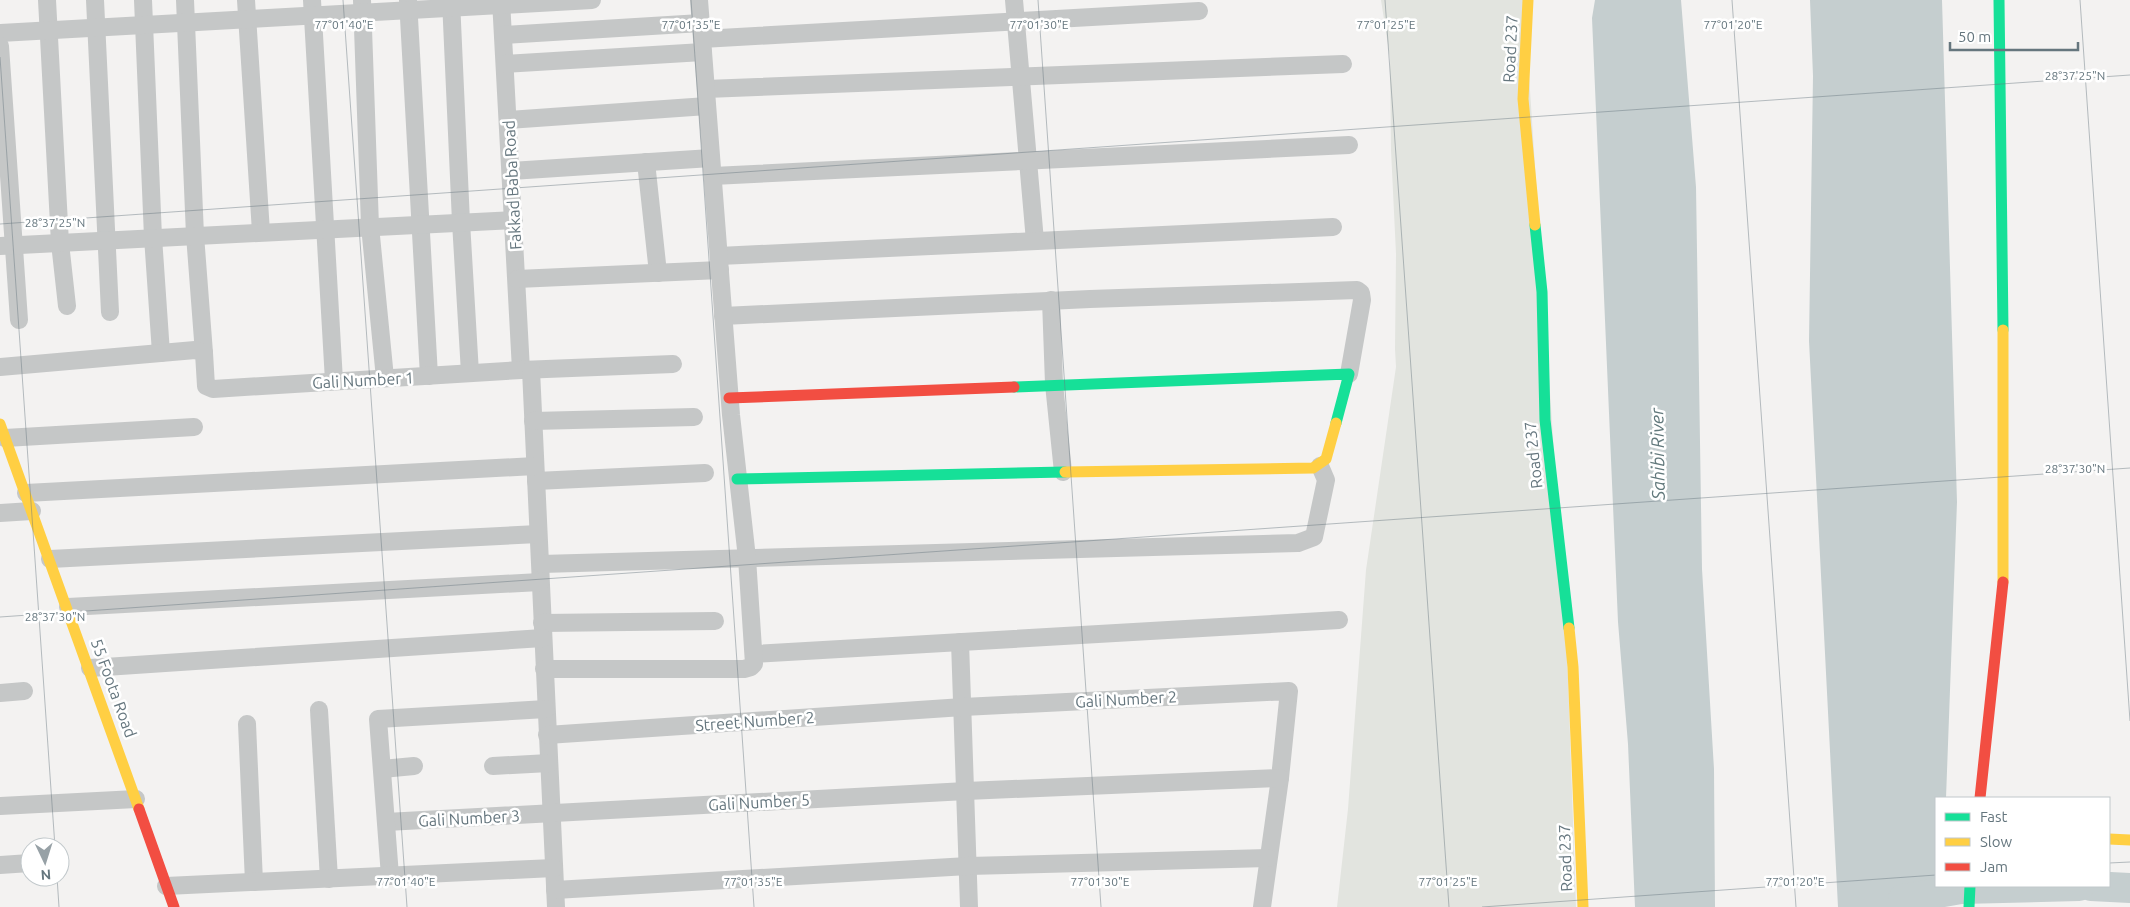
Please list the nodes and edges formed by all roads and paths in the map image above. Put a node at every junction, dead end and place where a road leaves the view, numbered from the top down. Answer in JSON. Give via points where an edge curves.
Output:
{"nodes":[{"id":1,"x":47,"y":0,"type":"edge"},
{"id":2,"x":95,"y":0,"type":"edge"},
{"id":3,"x":143,"y":0,"type":"edge"},
{"id":4,"x":186,"y":0,"type":"edge"},
{"id":5,"x":246,"y":0,"type":"edge"},
{"id":6,"x":592,"y":0,"type":"edge"},
{"id":7,"x":699,"y":0,"type":"edge"},
{"id":8,"x":1014,"y":0,"type":"edge"},
{"id":9,"x":1528,"y":0,"type":"edge"},
{"id":10,"x":1998,"y":0,"type":"edge"},
{"id":11,"x":501,"y":3,"type":"edge"},
{"id":12,"x":451,"y":4,"type":"edge"},
{"id":13,"x":409,"y":5,"type":"edge"},
{"id":14,"x":363,"y":6,"type":"edge"},
{"id":15,"x":312,"y":8,"type":"edge"},
{"id":16,"x":1199,"y":11,"type":"dead end"},
{"id":17,"x":247,"y":19,"type":"junction"},
{"id":18,"x":1016,"y":21,"type":"junction"},
{"id":19,"x":186,"y":22,"type":"junction"},
{"id":20,"x":145,"y":25,"type":"junction"},
{"id":21,"x":96,"y":28,"type":"junction"},
{"id":22,"x":48,"y":30,"type":"junction"},
{"id":23,"x":0,"y":33,"type":"edge"},
{"id":24,"x":503,"y":35,"type":"junction"},
{"id":25,"x":702,"y":38,"type":"junction"},
{"id":26,"x":0,"y":46,"type":"edge"},
{"id":27,"x":505,"y":64,"type":"junction"},
{"id":28,"x":1343,"y":64,"type":"dead end"},
{"id":29,"x":1022,"y":77,"type":"junction"},
{"id":30,"x":707,"y":98,"type":"junction"},
{"id":31,"x":508,"y":120,"type":"junction"},
{"id":32,"x":1349,"y":145,"type":"dead end"},
{"id":33,"x":711,"y":158,"type":"junction"},
{"id":34,"x":1029,"y":161,"type":"junction"},
{"id":35,"x":646,"y":162,"type":"junction"},
{"id":36,"x":511,"y":171,"type":"junction"},
{"id":37,"x":713,"y":176,"type":"junction"},
{"id":38,"x":514,"y":220,"type":"junction"},
{"id":39,"x":461,"y":222,"type":"junction"},
{"id":40,"x":421,"y":223,"type":"junction"},
{"id":41,"x":370,"y":226,"type":"junction"},
{"id":42,"x":1333,"y":227,"type":"dead end"},
{"id":43,"x":326,"y":228,"type":"junction"},
{"id":44,"x":261,"y":232,"type":"junction"},
{"id":45,"x":195,"y":235,"type":"junction"},
{"id":46,"x":153,"y":237,"type":"junction"},
{"id":47,"x":106,"y":240,"type":"junction"},
{"id":48,"x":1035,"y":241,"type":"junction"},
{"id":49,"x":60,"y":243,"type":"junction"},
{"id":50,"x":7,"y":246,"type":"edge"},
{"id":51,"x":719,"y":263,"type":"junction"},
{"id":52,"x":658,"y":273,"type":"junction"},
{"id":53,"x":517,"y":279,"type":"junction"},
{"id":54,"x":1051,"y":300,"type":"junction"},
{"id":55,"x":67,"y":306,"type":"dead end"},
{"id":56,"x":110,"y":312,"type":"dead end"},
{"id":57,"x":723,"y":316,"type":"junction"},
{"id":58,"x":19,"y":320,"type":"dead end"},
{"id":59,"x":161,"y":353,"type":"junction"},
{"id":60,"x":204,"y":353,"type":"junction"},
{"id":61,"x":674,"y":364,"type":"dead end"},
{"id":62,"x":0,"y":367,"type":"edge"},
{"id":63,"x":526,"y":370,"type":"junction"},
{"id":64,"x":470,"y":373,"type":"junction"},
{"id":65,"x":1349,"y":374,"type":"junction"},
{"id":66,"x":429,"y":376,"type":"junction"},
{"id":67,"x":385,"y":378,"type":"junction"},
{"id":68,"x":334,"y":381,"type":"junction"},
{"id":69,"x":1054,"y":384,"type":"junction"},
{"id":70,"x":729,"y":398,"type":"junction"},
{"id":71,"x":694,"y":417,"type":"dead end"},
{"id":72,"x":533,"y":421,"type":"junction"},
{"id":73,"x":194,"y":427,"type":"dead end"},
{"id":74,"x":3,"y":431,"type":"edge"},
{"id":75,"x":1320,"y":466,"type":"junction"},
{"id":76,"x":1063,"y":472,"type":"junction"},
{"id":77,"x":536,"y":473,"type":"junction"},
{"id":78,"x":705,"y":473,"type":"dead end"},
{"id":79,"x":737,"y":479,"type":"junction"},
{"id":80,"x":26,"y":493,"type":"junction"},
{"id":81,"x":32,"y":511,"type":"junction"},
{"id":82,"x":0,"y":513,"type":"edge"},
{"id":83,"x":538,"y":534,"type":"junction"},
{"id":84,"x":746,"y":558,"type":"junction"},
{"id":85,"x":50,"y":559,"type":"junction"},
{"id":86,"x":541,"y":564,"type":"junction"},
{"id":87,"x":540,"y":582,"type":"junction"},
{"id":88,"x":68,"y":607,"type":"junction"},
{"id":89,"x":1339,"y":620,"type":"dead end"},
{"id":90,"x":715,"y":621,"type":"dead end"},
{"id":91,"x":543,"y":630,"type":"junction"},
{"id":92,"x":960,"y":642,"type":"junction"},
{"id":93,"x":754,"y":654,"type":"junction"},
{"id":94,"x":90,"y":668,"type":"junction"},
{"id":95,"x":544,"y":669,"type":"junction"},
{"id":96,"x":24,"y":691,"type":"dead end"},
{"id":97,"x":0,"y":692,"type":"edge"},
{"id":98,"x":963,"y":707,"type":"junction"},
{"id":99,"x":546,"y":709,"type":"junction"},
{"id":100,"x":319,"y":710,"type":"dead end"},
{"id":101,"x":247,"y":724,"type":"dead end"},
{"id":102,"x":547,"y":735,"type":"junction"},
{"id":103,"x":549,"y":763,"type":"junction"},
{"id":104,"x":414,"y":766,"type":"dead end"},
{"id":105,"x":493,"y":766,"type":"dead end"},
{"id":106,"x":382,"y":769,"type":"junction"},
{"id":107,"x":1280,"y":778,"type":"junction"},
{"id":108,"x":966,"y":791,"type":"junction"},
{"id":109,"x":1980,"y":797,"type":"edge"},
{"id":110,"x":136,"y":799,"type":"junction"},
{"id":111,"x":0,"y":806,"type":"edge"},
{"id":112,"x":551,"y":814,"type":"junction"},
{"id":113,"x":386,"y":822,"type":"junction"},
{"id":114,"x":2110,"y":839,"type":"edge"},
{"id":115,"x":2130,"y":840,"type":"edge"},
{"id":116,"x":1268,"y":858,"type":"junction"},
{"id":117,"x":20,"y":864,"type":"edge"},
{"id":118,"x":0,"y":865,"type":"edge"},
{"id":119,"x":968,"y":866,"type":"junction"},
{"id":120,"x":554,"y":868,"type":"junction"},
{"id":121,"x":390,"y":876,"type":"junction"},
{"id":122,"x":329,"y":879,"type":"junction"},
{"id":123,"x":254,"y":882,"type":"junction"},
{"id":124,"x":166,"y":886,"type":"junction"},
{"id":125,"x":1970,"y":887,"type":"edge"},
{"id":126,"x":555,"y":898,"type":"edge"},
{"id":127,"x":174,"y":907,"type":"edge"},
{"id":128,"x":969,"y":907,"type":"edge"},
{"id":129,"x":1262,"y":907,"type":"edge"},
{"id":130,"x":1583,"y":907,"type":"edge"},
{"id":131,"x":1969,"y":907,"type":"edge"}],
"edges":[{"from":1,"to":22,"type":"street"},
{"from":2,"to":21,"type":"street"},
{"from":3,"to":20,"type":"street"},
{"from":4,"to":19,"type":"street"},
{"from":5,"to":17,"type":"street"},
{"from":6,"to":11,"type":"street"},
{"from":7,"to":25,"type":"street"},
{"from":8,"to":18,"type":"street"},
{"from":9,"to":130,"type":"street","name":"Road 237","via":[[1523,99],[1542,292],[1546,420],[1573,667]]},
{"from":10,"to":109,"type":"street","via":[[2003,259],[2003,594]]},
{"from":11,"to":12,"type":"street"},
{"from":11,"to":24,"type":"street","name":"Fakkad Baba Road"},
{"from":12,"to":13,"type":"street"},
{"from":12,"to":39,"type":"street"},
{"from":13,"to":14,"type":"street"},
{"from":13,"to":40,"type":"street"},
{"from":14,"to":15,"type":"street"},
{"from":14,"to":41,"type":"street"},
{"from":15,"to":17,"type":"street"},
{"from":15,"to":43,"type":"street"},
{"from":16,"to":18,"type":"street"},
{"from":17,"to":19,"type":"street"},
{"from":17,"to":44,"type":"street"},
{"from":18,"to":25,"type":"street"},
{"from":18,"to":29,"type":"street"},
{"from":19,"to":20,"type":"street"},
{"from":19,"to":45,"type":"street"},
{"from":20,"to":21,"type":"street"},
{"from":20,"to":46,"type":"street"},
{"from":21,"to":22,"type":"street"},
{"from":21,"to":47,"type":"street"},
{"from":22,"to":23,"type":"street"},
{"from":22,"to":49,"type":"street"},
{"from":24,"to":25,"type":"street"},
{"from":24,"to":27,"type":"street","name":"Fakkad Baba Road"},
{"from":25,"to":27,"type":"street"},
{"from":25,"to":30,"type":"street"},
{"from":26,"to":50,"type":"street"},
{"from":27,"to":31,"type":"street","name":"Fakkad Baba Road"},
{"from":28,"to":29,"type":"street"},
{"from":29,"to":30,"type":"street"},
{"from":29,"to":34,"type":"street"},
{"from":30,"to":31,"type":"street"},
{"from":30,"to":33,"type":"street"},
{"from":31,"to":36,"type":"street","name":"Fakkad Baba Road"},
{"from":32,"to":34,"type":"street"},
{"from":33,"to":35,"type":"street"},
{"from":33,"to":37,"type":"street"},
{"from":34,"to":37,"type":"street"},
{"from":34,"to":48,"type":"street"},
{"from":35,"to":36,"type":"street"},
{"from":35,"to":52,"type":"street"},
{"from":36,"to":38,"type":"street","name":"Fakkad Baba Road"},
{"from":37,"to":51,"type":"street"},
{"from":38,"to":39,"type":"street"},
{"from":38,"to":53,"type":"street","name":"Fakkad Baba Road"},
{"from":39,"to":40,"type":"street"},
{"from":39,"to":64,"type":"street"},
{"from":40,"to":41,"type":"street"},
{"from":40,"to":66,"type":"street"},
{"from":41,"to":43,"type":"street"},
{"from":41,"to":67,"type":"street"},
{"from":42,"to":48,"type":"street"},
{"from":43,"to":44,"type":"street"},
{"from":43,"to":68,"type":"street"},
{"from":44,"to":45,"type":"street"},
{"from":45,"to":46,"type":"street"},
{"from":45,"to":60,"type":"street"},
{"from":46,"to":47,"type":"street"},
{"from":46,"to":59,"type":"street"},
{"from":47,"to":49,"type":"street"},
{"from":47,"to":56,"type":"street"},
{"from":48,"to":51,"type":"street"},
{"from":49,"to":50,"type":"street"},
{"from":49,"to":55,"type":"street"},
{"from":50,"to":58,"type":"street"},
{"from":51,"to":52,"type":"street"},
{"from":51,"to":57,"type":"street"},
{"from":52,"to":53,"type":"street"},
{"from":53,"to":63,"type":"street","name":"Fakkad Baba Road"},
{"from":54,"to":57,"type":"street"},
{"from":54,"to":65,"type":"street","via":[[1357,290],[1362,300]]},
{"from":54,"to":69,"type":"street"},
{"from":57,"to":70,"type":"street"},
{"from":59,"to":60,"type":"street","via":[[195,350]]},
{"from":59,"to":62,"type":"street"},
{"from":60,"to":68,"type":"street","name":"Gali Number 1","via":[[206,386],[213,389]]},
{"from":61,"to":63,"type":"street","name":"Gali Number 1"},
{"from":63,"to":64,"type":"street","name":"Gali Number 1"},
{"from":63,"to":72,"type":"street","name":"Fakkad Baba Road"},
{"from":64,"to":66,"type":"street","name":"Gali Number 1"},
{"from":65,"to":69,"type":"street"},
{"from":65,"to":75,"type":"street","via":[[1326,459]]},
{"from":66,"to":67,"type":"street","name":"Gali Number 1"},
{"from":67,"to":68,"type":"street","name":"Gali Number 1"},
{"from":69,"to":70,"type":"street"},
{"from":69,"to":76,"type":"street"},
{"from":70,"to":79,"type":"street"},
{"from":71,"to":72,"type":"street"},
{"from":72,"to":77,"type":"street","name":"Fakkad Baba Road"},
{"from":73,"to":74,"type":"street"},
{"from":74,"to":80,"type":"street","name":"55 Foota Road"},
{"from":75,"to":76,"type":"street"},
{"from":75,"to":84,"type":"street","via":[[1326,480],[1314,537],[1298,543]]},
{"from":76,"to":79,"type":"street"},
{"from":77,"to":78,"type":"street"},
{"from":77,"to":80,"type":"street"},
{"from":77,"to":83,"type":"street","name":"Fakkad Baba Road"},
{"from":79,"to":84,"type":"street"},
{"from":80,"to":81,"type":"street","name":"55 Foota Road"},
{"from":81,"to":82,"type":"street"},
{"from":81,"to":85,"type":"street","name":"55 Foota Road"},
{"from":83,"to":85,"type":"street"},
{"from":83,"to":86,"type":"street","name":"Fakkad Baba Road"},
{"from":84,"to":86,"type":"street"},
{"from":84,"to":93,"type":"street"},
{"from":85,"to":88,"type":"street","name":"55 Foota Road"},
{"from":86,"to":87,"type":"street","name":"Fakkad Baba Road"},
{"from":87,"to":88,"type":"street"},
{"from":87,"to":91,"type":"street","name":"Fakkad Baba Road"},
{"from":88,"to":94,"type":"street","name":"55 Foota Road"},
{"from":89,"to":92,"type":"street"},
{"from":90,"to":91,"type":"street"},
{"from":91,"to":94,"type":"street"},
{"from":91,"to":95,"type":"street","name":"Fakkad Baba Road"},
{"from":92,"to":93,"type":"street"},
{"from":92,"to":98,"type":"street"},
{"from":93,"to":95,"type":"street","via":[[754,664],[744,669]]},
{"from":94,"to":110,"type":"street","name":"55 Foota Road"},
{"from":95,"to":99,"type":"street","name":"Fakkad Baba Road"},
{"from":96,"to":97,"type":"street"},
{"from":98,"to":102,"type":"street","name":"Street Number 2"},
{"from":98,"to":107,"type":"street","name":"Gali Number 2","via":[[1289,691]]},
{"from":98,"to":108,"type":"street"},
{"from":99,"to":102,"type":"street","name":"Fakkad Baba Road"},
{"from":99,"to":106,"type":"street","via":[[378,719]]},
{"from":100,"to":122,"type":"street"},
{"from":101,"to":123,"type":"street"},
{"from":102,"to":103,"type":"street","name":"Fakkad Baba Road"},
{"from":103,"to":105,"type":"street"},
{"from":103,"to":112,"type":"street","name":"Fakkad Baba Road"},
{"from":104,"to":106,"type":"street"},
{"from":106,"to":113,"type":"street"},
{"from":107,"to":108,"type":"street","name":"Gali Number 5"},
{"from":107,"to":116,"type":"street"},
{"from":108,"to":112,"type":"street","name":"Gali Number 5"},
{"from":108,"to":119,"type":"street"},
{"from":110,"to":111,"type":"street"},
{"from":110,"to":124,"type":"street","name":"55 Foota Road"},
{"from":112,"to":113,"type":"street","name":"Gali Number 3"},
{"from":112,"to":120,"type":"street","name":"Fakkad Baba Road"},
{"from":113,"to":121,"type":"street"},
{"from":114,"to":115,"type":"street"},
{"from":116,"to":119,"type":"street"},
{"from":116,"to":129,"type":"street"},
{"from":117,"to":118,"type":"street"},
{"from":119,"to":126,"type":"street"},
{"from":119,"to":128,"type":"street"},
{"from":120,"to":121,"type":"street"},
{"from":120,"to":126,"type":"street","name":"Fakkad Baba Road"},
{"from":121,"to":122,"type":"street"},
{"from":122,"to":123,"type":"street"},
{"from":123,"to":124,"type":"street"},
{"from":124,"to":127,"type":"street","name":"55 Foota Road"},
{"from":125,"to":131,"type":"street"}]}
